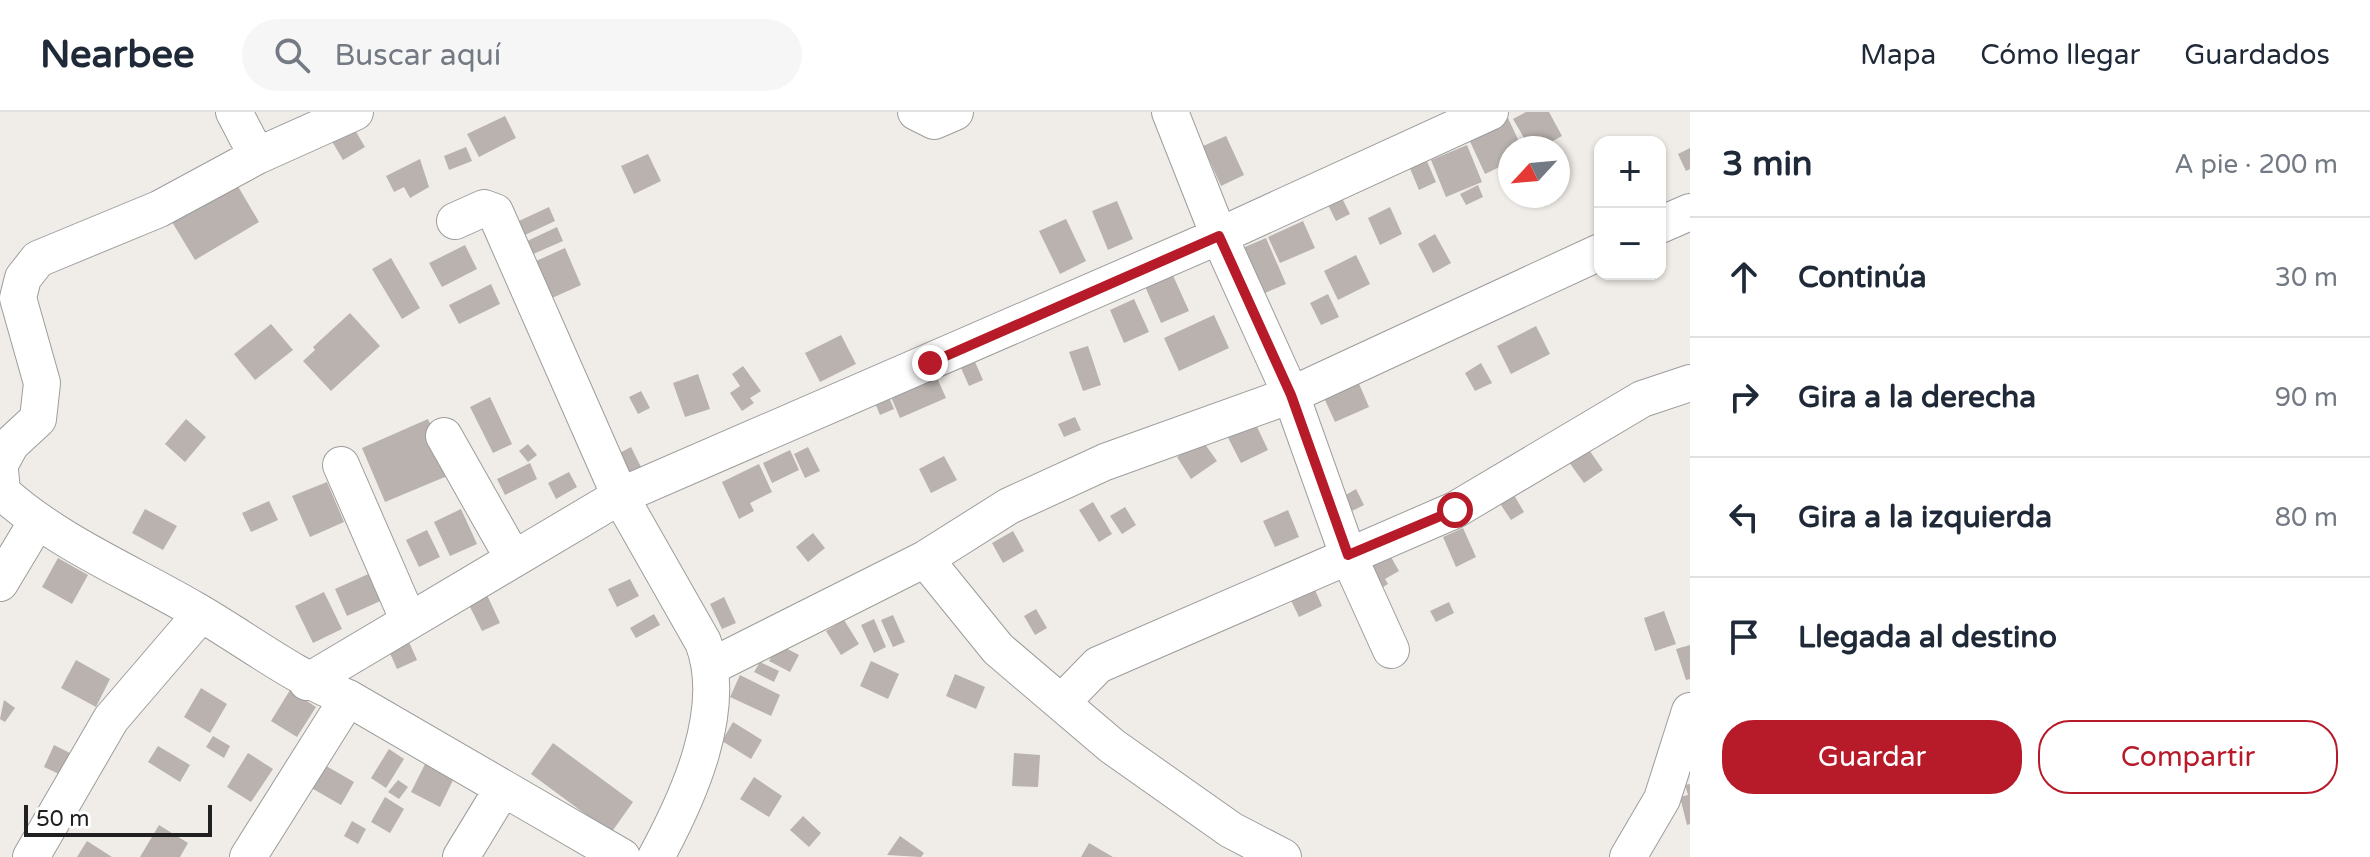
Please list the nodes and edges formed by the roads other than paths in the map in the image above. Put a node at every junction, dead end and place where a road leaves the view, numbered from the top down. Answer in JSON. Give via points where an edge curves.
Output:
{"nodes":[{"id":1,"x":234,"y":112,"type":"edge"},
{"id":2,"x":355,"y":112,"type":"edge"},
{"id":3,"x":916,"y":112,"type":"edge"},
{"id":4,"x":955,"y":112,"type":"edge"},
{"id":5,"x":1170,"y":112,"type":"edge"},
{"id":6,"x":1490,"y":112,"type":"edge"},
{"id":7,"x":257,"y":156,"type":"junction"},
{"id":8,"x":1690,"y":212,"type":"edge"},
{"id":9,"x":455,"y":221,"type":"dead end"},
{"id":10,"x":1666,"y":222,"type":"edge"},
{"id":11,"x":1219,"y":236,"type":"junction"},
{"id":12,"x":1594,"y":255,"type":"edge"},
{"id":13,"x":1690,"y":383,"type":"edge"},
{"id":14,"x":1291,"y":395,"type":"junction"},
{"id":15,"x":444,"y":436,"type":"dead end"},
{"id":16,"x":341,"y":465,"type":"dead end"},
{"id":17,"x":0,"y":467,"type":"edge"},
{"id":18,"x":620,"y":496,"type":"junction"},
{"id":19,"x":36,"y":523,"type":"junction"},
{"id":20,"x":1348,"y":555,"type":"junction"},
{"id":21,"x":513,"y":558,"type":"junction"},
{"id":22,"x":925,"y":559,"type":"junction"},
{"id":23,"x":0,"y":583,"type":"edge"},
{"id":24,"x":201,"y":614,"type":"junction"},
{"id":25,"x":408,"y":619,"type":"junction"},
{"id":26,"x":1391,"y":650,"type":"dead end"},
{"id":27,"x":712,"y":666,"type":"junction"},
{"id":28,"x":307,"y":682,"type":"junction"},
{"id":29,"x":348,"y":698,"type":"junction"},
{"id":30,"x":1062,"y":702,"type":"junction"},
{"id":31,"x":1690,"y":711,"type":"edge"},
{"id":32,"x":503,"y":788,"type":"junction"},
{"id":33,"x":31,"y":857,"type":"edge"},
{"id":34,"x":248,"y":857,"type":"edge"},
{"id":35,"x":461,"y":857,"type":"edge"},
{"id":36,"x":622,"y":857,"type":"edge"},
{"id":37,"x":656,"y":857,"type":"edge"},
{"id":38,"x":1283,"y":857,"type":"edge"},
{"id":39,"x":1628,"y":857,"type":"edge"}],
"edges":[{"from":1,"to":7,"type":"street"},
{"from":2,"to":7,"type":"street"},
{"from":3,"to":4,"type":"street","via":[[934,121]]},
{"from":5,"to":11,"type":"street"},
{"from":6,"to":11,"type":"street"},
{"from":7,"to":17,"type":"street","via":[[159,209],[38,259],[23,278],[18,298],[42,383],[38,419],[11,444]]},
{"from":8,"to":10,"type":"street"},
{"from":9,"to":18,"type":"street","via":[[484,208],[495,212]]},
{"from":11,"to":14,"type":"street"},
{"from":11,"to":18,"type":"street"},
{"from":12,"to":14,"type":"street"},
{"from":13,"to":20,"type":"street","via":[[1642,399],[1455,510]]},
{"from":14,"to":20,"type":"street"},
{"from":14,"to":22,"type":"street","via":[[1091,468],[1009,506]]},
{"from":15,"to":21,"type":"street"},
{"from":16,"to":25,"type":"street"},
{"from":17,"to":19,"type":"street","via":[[2,492]]},
{"from":18,"to":21,"type":"street"},
{"from":18,"to":27,"type":"street"},
{"from":19,"to":23,"type":"street"},
{"from":19,"to":24,"type":"street"},
{"from":20,"to":26,"type":"street"},
{"from":20,"to":30,"type":"street","via":[[1098,665]]},
{"from":21,"to":25,"type":"street"},
{"from":22,"to":27,"type":"street"},
{"from":22,"to":30,"type":"street","via":[[998,649]]},
{"from":24,"to":28,"type":"street"},
{"from":24,"to":33,"type":"street","via":[[111,719]]},
{"from":25,"to":28,"type":"street"},
{"from":27,"to":37,"type":"street","via":[[705,739],[685,802]]},
{"from":28,"to":29,"type":"street"},
{"from":29,"to":32,"type":"street"},
{"from":29,"to":34,"type":"street"},
{"from":30,"to":38,"type":"street","via":[[1112,746],[1231,830]]},
{"from":31,"to":39,"type":"street","via":[[1662,799]]},
{"from":32,"to":35,"type":"street"},
{"from":32,"to":36,"type":"street"}]}
